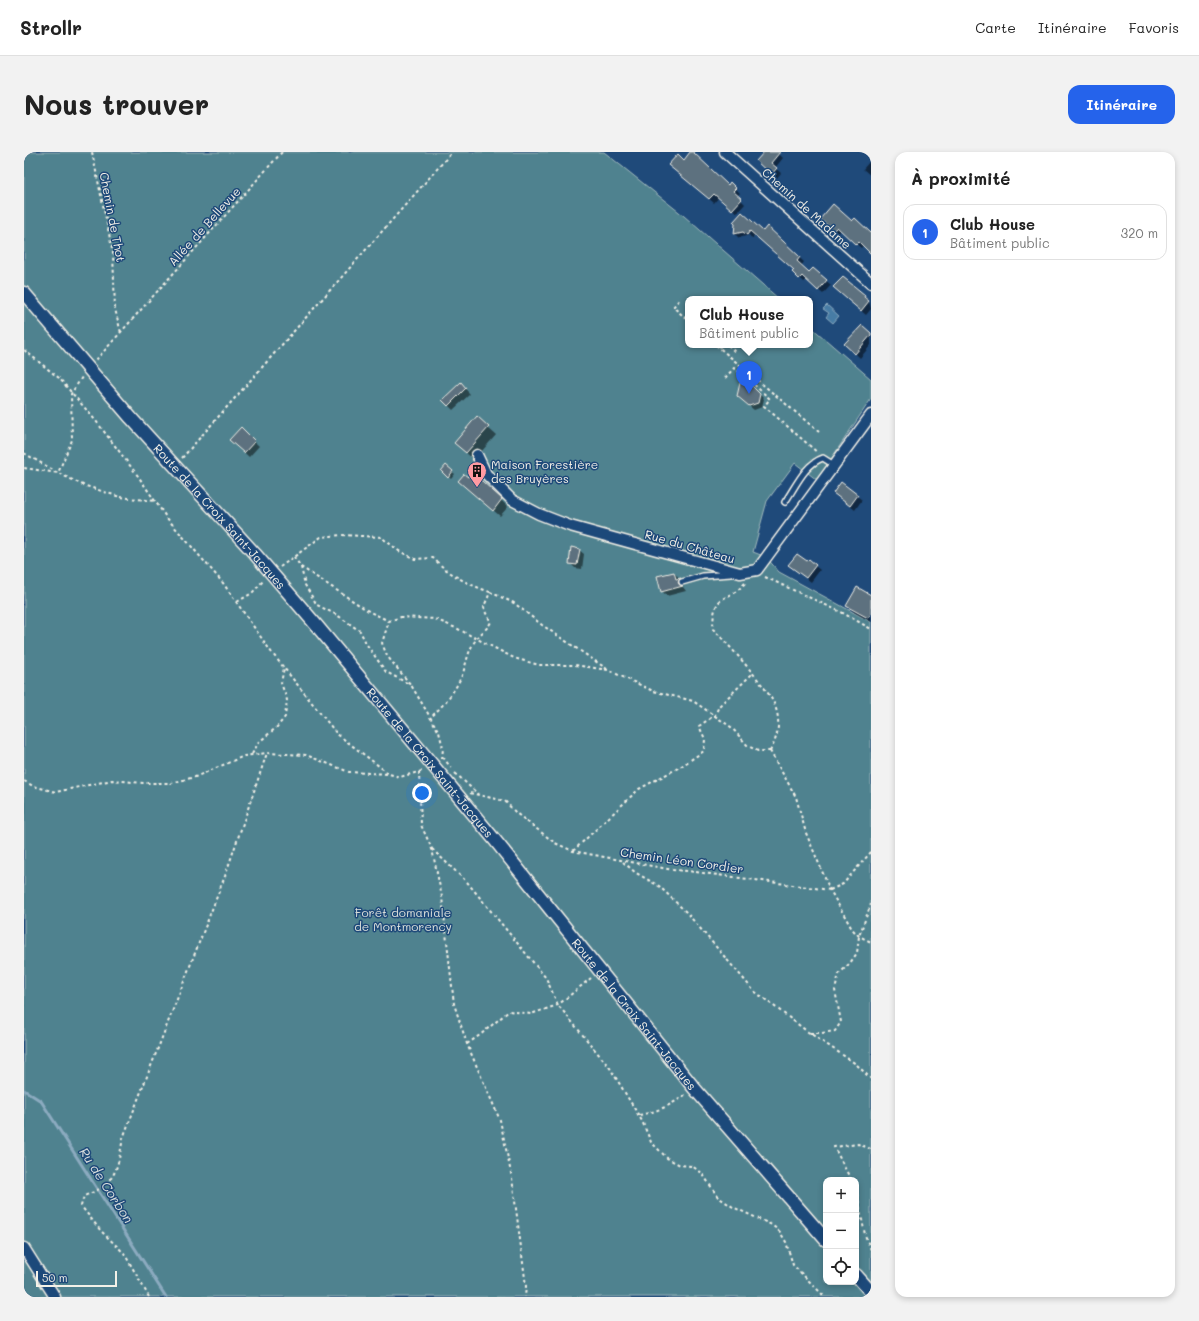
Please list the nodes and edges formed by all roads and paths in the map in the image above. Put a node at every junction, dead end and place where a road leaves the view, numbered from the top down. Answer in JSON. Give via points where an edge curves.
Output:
{"nodes":[{"id":1,"x":92,"y":152,"type":"edge"},
{"id":2,"x":282,"y":152,"type":"edge"},
{"id":3,"x":452,"y":152,"type":"edge"},
{"id":4,"x":724,"y":152,"type":"edge"},
{"id":5,"x":871,"y":283,"type":"edge"},
{"id":6,"x":24,"y":293,"type":"edge"},
{"id":7,"x":679,"y":300,"type":"dead end"},
{"id":8,"x":685,"y":317,"type":"edge"},
{"id":9,"x":121,"y":333,"type":"junction"},
{"id":10,"x":721,"y":348,"type":"edge"},
{"id":11,"x":731,"y":348,"type":"edge"},
{"id":12,"x":24,"y":350,"type":"edge"},
{"id":13,"x":735,"y":352,"type":"dead end"},
{"id":14,"x":88,"y":368,"type":"junction"},
{"id":15,"x":751,"y":375,"type":"junction"},
{"id":16,"x":725,"y":378,"type":"dead end"},
{"id":17,"x":748,"y":379,"type":"junction"},
{"id":18,"x":71,"y":394,"type":"junction"},
{"id":19,"x":871,"y":415,"type":"edge"},
{"id":20,"x":819,"y":432,"type":"dead end"},
{"id":21,"x":24,"y":453,"type":"edge"},
{"id":22,"x":477,"y":455,"type":"dead end"},
{"id":23,"x":824,"y":458,"type":"junction"},
{"id":24,"x":834,"y":465,"type":"junction"},
{"id":25,"x":175,"y":466,"type":"junction"},
{"id":26,"x":24,"y":468,"type":"edge"},
{"id":27,"x":58,"y":473,"type":"junction"},
{"id":28,"x":155,"y":501,"type":"junction"},
{"id":29,"x":785,"y":502,"type":"dead end"},
{"id":30,"x":294,"y":557,"type":"junction"},
{"id":31,"x":301,"y":567,"type":"junction"},
{"id":32,"x":272,"y":574,"type":"junction"},
{"id":33,"x":740,"y":574,"type":"junction"},
{"id":34,"x":759,"y":575,"type":"dead end"},
{"id":35,"x":750,"y":578,"type":"dead end"},
{"id":36,"x":682,"y":582,"type":"dead end"},
{"id":37,"x":490,"y":592,"type":"junction"},
{"id":38,"x":237,"y":602,"type":"junction"},
{"id":39,"x":389,"y":621,"type":"junction"},
{"id":40,"x":871,"y":630,"type":"edge"},
{"id":41,"x":476,"y":639,"type":"junction"},
{"id":42,"x":284,"y":668,"type":"junction"},
{"id":43,"x":608,"y":670,"type":"junction"},
{"id":44,"x":752,"y":674,"type":"junction"},
{"id":45,"x":411,"y":685,"type":"junction"},
{"id":46,"x":715,"y":715,"type":"junction"},
{"id":47,"x":430,"y":718,"type":"junction"},
{"id":48,"x":770,"y":751,"type":"junction"},
{"id":49,"x":267,"y":753,"type":"junction"},
{"id":50,"x":252,"y":754,"type":"junction"},
{"id":51,"x":442,"y":756,"type":"junction"},
{"id":52,"x":434,"y":768,"type":"junction"},
{"id":53,"x":419,"y":771,"type":"junction"},
{"id":54,"x":388,"y":774,"type":"junction"},
{"id":55,"x":24,"y":780,"type":"edge"},
{"id":56,"x":454,"y":790,"type":"junction"},
{"id":57,"x":478,"y":795,"type":"junction"},
{"id":58,"x":432,"y":849,"type":"junction"},
{"id":59,"x":572,"y":851,"type":"junction"},
{"id":60,"x":871,"y":852,"type":"edge"},
{"id":61,"x":622,"y":861,"type":"junction"},
{"id":62,"x":830,"y":890,"type":"junction"},
{"id":63,"x":871,"y":904,"type":"edge"},
{"id":64,"x":860,"y":936,"type":"junction"},
{"id":65,"x":871,"y":942,"type":"edge"},
{"id":66,"x":601,"y":970,"type":"junction"},
{"id":67,"x":558,"y":1005,"type":"junction"},
{"id":68,"x":808,"y":1032,"type":"junction"},
{"id":69,"x":467,"y":1044,"type":"junction"},
{"id":70,"x":871,"y":1079,"type":"edge"},
{"id":71,"x":694,"y":1088,"type":"junction"},
{"id":72,"x":638,"y":1115,"type":"junction"},
{"id":73,"x":871,"y":1149,"type":"edge"},
{"id":74,"x":849,"y":1177,"type":"edge"},
{"id":75,"x":859,"y":1204,"type":"edge"},
{"id":76,"x":823,"y":1237,"type":"edge"},
{"id":77,"x":24,"y":1248,"type":"edge"},
{"id":78,"x":871,"y":1250,"type":"edge"},
{"id":79,"x":859,"y":1278,"type":"edge"},
{"id":80,"x":871,"y":1292,"type":"edge"},
{"id":81,"x":55,"y":1297,"type":"edge"},
{"id":82,"x":149,"y":1297,"type":"edge"},
{"id":83,"x":525,"y":1297,"type":"edge"},
{"id":84,"x":825,"y":1297,"type":"edge"}],
"edges":[{"from":1,"to":9,"type":"path","name":"Chemin de Thot","via":[[113,253],[114,310]]},
{"from":2,"to":9,"type":"path","name":"Allée de Bellevue"},
{"from":3,"to":25,"type":"path"},
{"from":4,"to":5,"type":"street","name":"Chemin de Madame"},
{"from":6,"to":14,"type":"street","name":"Route de la Croix Saint-Jacques"},
{"from":7,"to":8,"type":"path","via":[[673,307]]},
{"from":9,"to":14,"type":"path","name":"Allée de Bellevue"},
{"from":10,"to":15,"type":"path"},
{"from":11,"to":13,"type":"path"},
{"from":12,"to":18,"type":"path","via":[[59,378]]},
{"from":14,"to":18,"type":"path","name":"Allée de Bellevue"},
{"from":14,"to":25,"type":"street","name":"Route de la Croix Saint-Jacques"},
{"from":15,"to":17,"type":"path"},
{"from":15,"to":20,"type":"path"},
{"from":16,"to":17,"type":"path","via":[[734,368]]},
{"from":17,"to":23,"type":"path","via":[[770,399],[764,406]]},
{"from":18,"to":27,"type":"path","via":[[72,440]]},
{"from":18,"to":28,"type":"path","via":[[96,420]]},
{"from":19,"to":24,"type":"street","name":"Rue du Château"},
{"from":21,"to":27,"type":"path"},
{"from":22,"to":33,"type":"street","name":"Rue du Château","via":[[486,474],[512,500],[539,514],[570,526]]},
{"from":23,"to":24,"type":"lane"},
{"from":23,"to":29,"type":"lane","via":[[807,468]]},
{"from":24,"to":33,"type":"street","name":"Rue du Château","via":[[757,570]]},
{"from":25,"to":32,"type":"street","name":"Route de la Croix Saint-Jacques"},
{"from":26,"to":27,"type":"path"},
{"from":27,"to":28,"type":"path","via":[[83,485],[120,497]]},
{"from":28,"to":38,"type":"path"},
{"from":30,"to":31,"type":"path"},
{"from":30,"to":32,"type":"path"},
{"from":30,"to":37,"type":"path","via":[[320,538],[342,535],[380,537],[415,559],[432,558],[467,584]]},
{"from":31,"to":39,"type":"path","via":[[370,612]]},
{"from":31,"to":45,"type":"path","via":[[305,585],[317,605],[360,631],[386,672]]},
{"from":32,"to":38,"type":"path","via":[[252,593]]},
{"from":32,"to":52,"type":"street","name":"Route de la Croix Saint-Jacques"},
{"from":33,"to":36,"type":"lane","via":[[703,576]]},
{"from":34,"to":40,"type":"path","via":[[778,581]]},
{"from":35,"to":44,"type":"path","via":[[738,591],[728,594],[719,602],[713,612],[713,628]]},
{"from":37,"to":41,"type":"path","via":[[483,609],[491,622]]},
{"from":37,"to":43,"type":"path","via":[[514,604]]},
{"from":38,"to":42,"type":"path"},
{"from":39,"to":41,"type":"path","via":[[400,617],[435,619]]},
{"from":39,"to":45,"type":"path","via":[[382,643],[384,650]]},
{"from":41,"to":43,"type":"path","via":[[514,658],[539,665],[575,665]]},
{"from":41,"to":47,"type":"path","via":[[451,693],[443,706]]},
{"from":42,"to":50,"type":"path","via":[[281,683],[286,700],[285,717],[259,742]]},
{"from":42,"to":54,"type":"path","via":[[337,734]]},
{"from":43,"to":46,"type":"path","via":[[653,691],[693,701]]},
{"from":44,"to":46,"type":"path","via":[[719,706]]},
{"from":44,"to":48,"type":"path","via":[[775,706],[778,728],[776,740]]},
{"from":45,"to":47,"type":"path"},
{"from":46,"to":48,"type":"path","via":[[731,727],[748,746]]},
{"from":46,"to":59,"type":"path","via":[[699,726],[705,739],[704,751],[639,789]]},
{"from":47,"to":51,"type":"path","via":[[439,732]]},
{"from":48,"to":62,"type":"path","via":[[796,797],[806,833]]},
{"from":49,"to":50,"type":"path"},
{"from":49,"to":54,"type":"path","via":[[306,755],[349,772]]},
{"from":49,"to":82,"type":"path","via":[[224,876],[123,1138],[116,1172],[98,1191],[84,1196],[81,1206],[101,1231],[124,1252]]},
{"from":50,"to":55,"type":"path","via":[[195,777],[171,783],[112,780],[56,792],[33,786]]},
{"from":51,"to":52,"type":"path"},
{"from":51,"to":57,"type":"path","via":[[453,771]]},
{"from":52,"to":53,"type":"path"},
{"from":52,"to":56,"type":"street","name":"Route de la Croix Saint-Jacques"},
{"from":53,"to":54,"type":"path","via":[[400,777]]},
{"from":53,"to":58,"type":"path","via":[[421,825]]},
{"from":56,"to":57,"type":"path","name":"Chemin Léon Cordier"},
{"from":56,"to":66,"type":"street","name":"Route de la Croix Saint-Jacques"},
{"from":57,"to":59,"type":"path","name":"Chemin Léon Cordier","via":[[505,801],[516,813],[555,843]]},
{"from":58,"to":67,"type":"path","via":[[468,882],[546,978]]},
{"from":58,"to":69,"type":"path","via":[[442,897],[454,1004]]},
{"from":59,"to":61,"type":"path","name":"Chemin Léon Cordier"},
{"from":60,"to":62,"type":"path","via":[[843,884]]},
{"from":61,"to":62,"type":"path","name":"Chemin Léon Cordier"},
{"from":61,"to":68,"type":"path","via":[[636,873],[659,886],[712,941],[754,991]]},
{"from":62,"to":64,"type":"path","via":[[852,929]]},
{"from":63,"to":64,"type":"path"},
{"from":64,"to":65,"type":"path"},
{"from":64,"to":68,"type":"path","via":[[857,953],[839,974],[835,990],[841,1022],[835,1031]]},
{"from":66,"to":67,"type":"path"},
{"from":66,"to":71,"type":"street","name":"Route de la Croix Saint-Jacques"},
{"from":67,"to":69,"type":"path","via":[[531,1014],[509,1011]]},
{"from":67,"to":72,"type":"path","via":[[610,1068]]},
{"from":68,"to":70,"type":"path","via":[[856,1064]]},
{"from":69,"to":83,"type":"path","via":[[500,1120],[512,1178],[526,1286]]},
{"from":71,"to":72,"type":"path","via":[[671,1105]]},
{"from":71,"to":76,"type":"street","name":"Route de la Croix Saint-Jacques"},
{"from":72,"to":84,"type":"path","via":[[651,1142],[667,1158],[680,1165],[692,1166],[702,1173],[718,1197],[772,1225],[780,1232],[793,1265]]},
{"from":73,"to":74,"type":"path","via":[[858,1144],[834,1147]]},
{"from":75,"to":78,"type":"path"},
{"from":77,"to":81,"type":"street"},
{"from":79,"to":80,"type":"street"}]}
